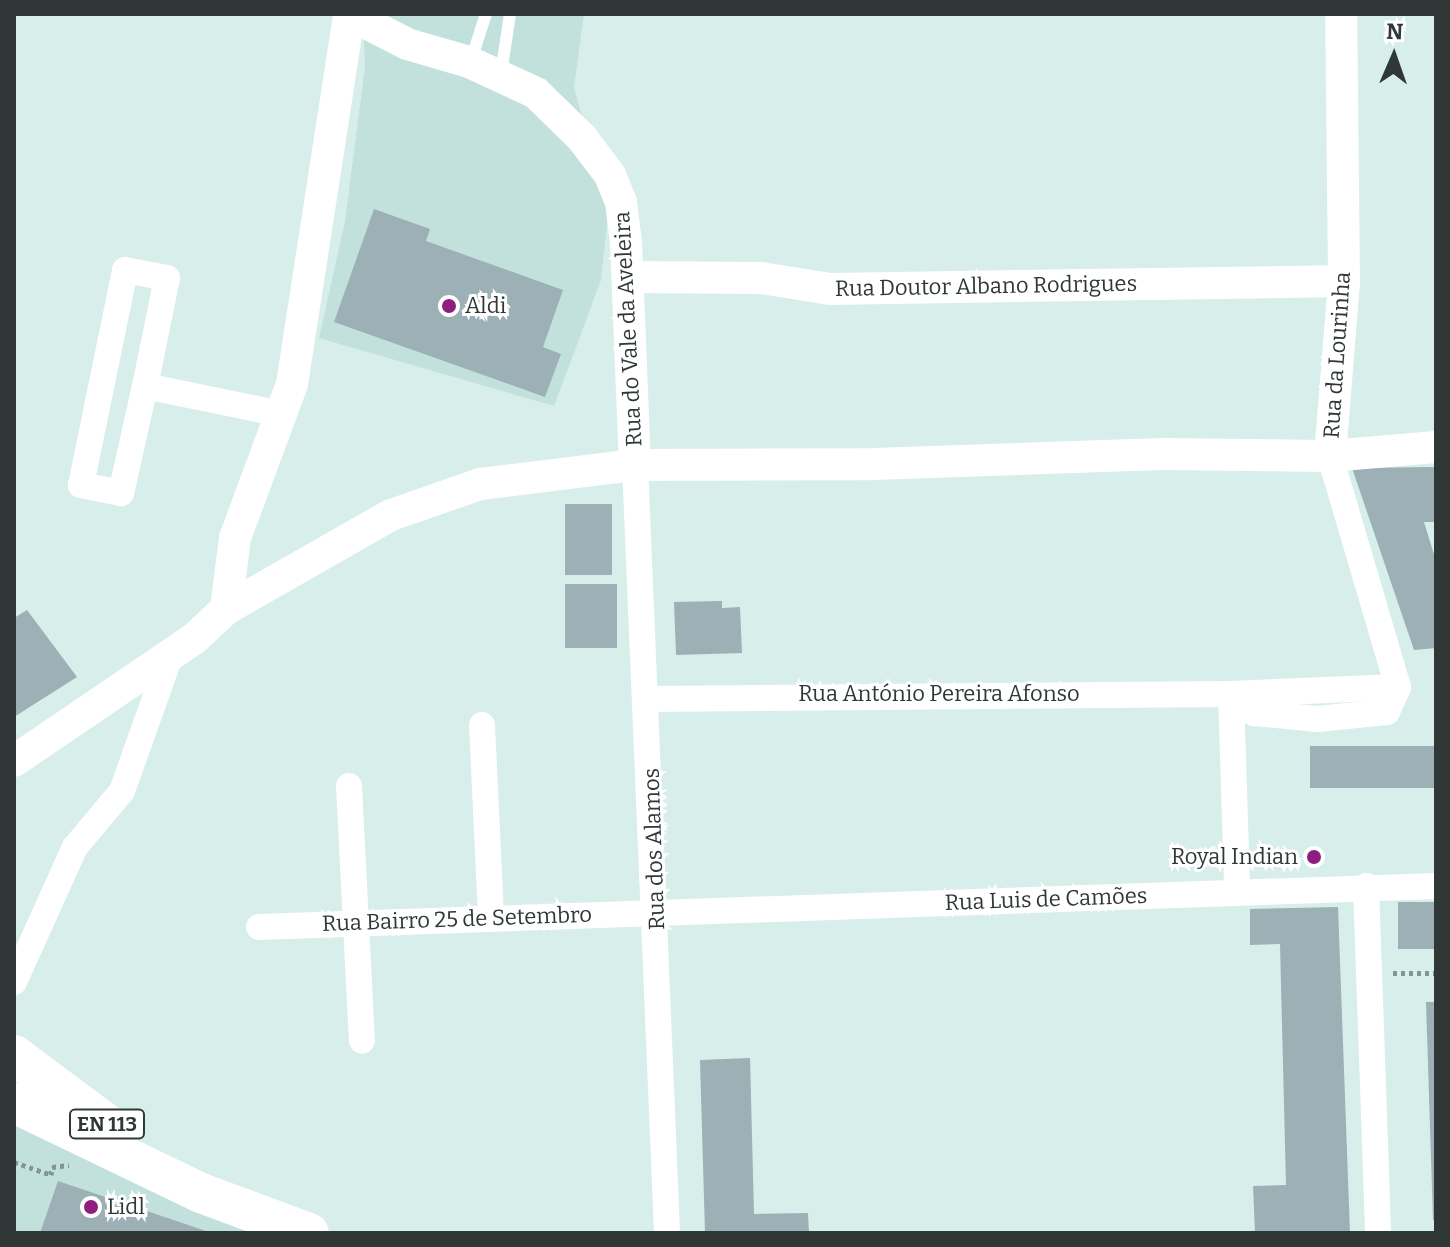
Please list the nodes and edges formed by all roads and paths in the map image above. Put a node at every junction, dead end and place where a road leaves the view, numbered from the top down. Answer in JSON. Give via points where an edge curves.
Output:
{"nodes":[{"id":1,"x":349,"y":14,"type":"edge"},
{"id":2,"x":486,"y":14,"type":"edge"},
{"id":3,"x":510,"y":14,"type":"edge"},
{"id":4,"x":1341,"y":14,"type":"edge"},
{"id":5,"x":469,"y":62,"type":"junction"},
{"id":6,"x":500,"y":77,"type":"junction"},
{"id":7,"x":628,"y":277,"type":"junction"},
{"id":8,"x":1344,"y":281,"type":"junction"},
{"id":9,"x":145,"y":386,"type":"junction"},
{"id":10,"x":281,"y":414,"type":"junction"},
{"id":11,"x":1436,"y":447,"type":"edge"},
{"id":12,"x":1330,"y":456,"type":"junction"},
{"id":13,"x":635,"y":465,"type":"junction"},
{"id":14,"x":226,"y":609,"type":"junction"},
{"id":15,"x":170,"y":656,"type":"junction"},
{"id":16,"x":1398,"y":687,"type":"joint"},
{"id":17,"x":1231,"y":694,"type":"junction"},
{"id":18,"x":647,"y":699,"type":"junction"},
{"id":19,"x":482,"y":725,"type":"dead end"},
{"id":20,"x":14,"y":761,"type":"edge"},
{"id":21,"x":349,"y":786,"type":"dead end"},
{"id":22,"x":1366,"y":886,"type":"junction"},
{"id":23,"x":1436,"y":886,"type":"edge"},
{"id":24,"x":1237,"y":890,"type":"junction"},
{"id":25,"x":656,"y":911,"type":"junction"},
{"id":26,"x":491,"y":918,"type":"junction"},
{"id":27,"x":355,"y":923,"type":"junction"},
{"id":28,"x":259,"y":927,"type":"dead end"},
{"id":29,"x":1436,"y":973,"type":"edge"},
{"id":30,"x":1366,"y":974,"type":"junction"},
{"id":31,"x":14,"y":982,"type":"edge"},
{"id":32,"x":362,"y":1041,"type":"dead end"},
{"id":33,"x":14,"y":1055,"type":"edge"},
{"id":34,"x":14,"y":1103,"type":"edge"},
{"id":35,"x":201,"y":1193,"type":"junction"},
{"id":36,"x":309,"y":1233,"type":"edge"},
{"id":37,"x":667,"y":1233,"type":"edge"},
{"id":38,"x":1378,"y":1233,"type":"edge"}],
"edges":[{"from":1,"to":5,"type":"street","name":"Rua do Vale da Aveleira","via":[[407,44]]},
{"from":1,"to":10,"type":"street","via":[[292,384]]},
{"from":2,"to":5,"type":"lane"},
{"from":3,"to":6,"type":"lane"},
{"from":4,"to":8,"type":"street","name":"Rua da Lourinha"},
{"from":5,"to":6,"type":"street","name":"Rua do Vale da Aveleira"},
{"from":6,"to":7,"type":"street","name":"Rua do Vale da Aveleira","via":[[536,93],[582,138],[610,175],[621,202]]},
{"from":7,"to":8,"type":"street","name":"Rua Doutor Albano Rodrigues","via":[[761,278],[830,289]]},
{"from":7,"to":13,"type":"street","name":"Rua do Vale da Aveleira"},
{"from":8,"to":12,"type":"street","name":"Rua da Lourinha"},
{"from":9,"to":9,"type":"street","via":[[167,278],[125,270],[81,485],[121,493]]},
{"from":9,"to":10,"type":"street"},
{"from":10,"to":14,"type":"street","via":[[235,538]]},
{"from":11,"to":12,"type":"street"},
{"from":12,"to":13,"type":"street","via":[[1162,454]]},
{"from":12,"to":16,"type":"street","name":"Rua da Lourinha"},
{"from":13,"to":14,"type":"street","via":[[480,484],[391,515]]},
{"from":13,"to":18,"type":"street","name":"Rua dos Alamos"},
{"from":14,"to":15,"type":"street"},
{"from":15,"to":20,"type":"street"},
{"from":15,"to":31,"type":"street","via":[[122,791],[75,847]]},
{"from":16,"to":17,"type":"street","name":"Rua António Pereira Afonso"},
{"from":17,"to":18,"type":"street","name":"Rua António Pereira Afonso"},
{"from":17,"to":24,"type":"street"},
{"from":18,"to":25,"type":"street","name":"Rua dos Alamos"},
{"from":19,"to":26,"type":"street"},
{"from":21,"to":27,"type":"street"},
{"from":22,"to":23,"type":"street","name":"Rua Luis de Camões"},
{"from":22,"to":24,"type":"street","name":"Rua Luis de Camões"},
{"from":22,"to":30,"type":"street"},
{"from":24,"to":25,"type":"street","name":"Rua Luis de Camões"},
{"from":25,"to":26,"type":"street","name":"Rua Bairro 25 de Setembro"},
{"from":25,"to":37,"type":"street","name":"Rua dos Alamos"},
{"from":26,"to":27,"type":"street","name":"Rua Bairro 25 de Setembro"},
{"from":27,"to":28,"type":"street","name":"Rua Bairro 25 de Setembro"},
{"from":27,"to":32,"type":"street"},
{"from":29,"to":30,"type":"path"},
{"from":30,"to":38,"type":"street"},
{"from":33,"to":35,"type":"main road","number":"EN 113"},
{"from":34,"to":35,"type":"main road","number":"EN 113"},
{"from":35,"to":36,"type":"main road","number":"EN 113"}]}
